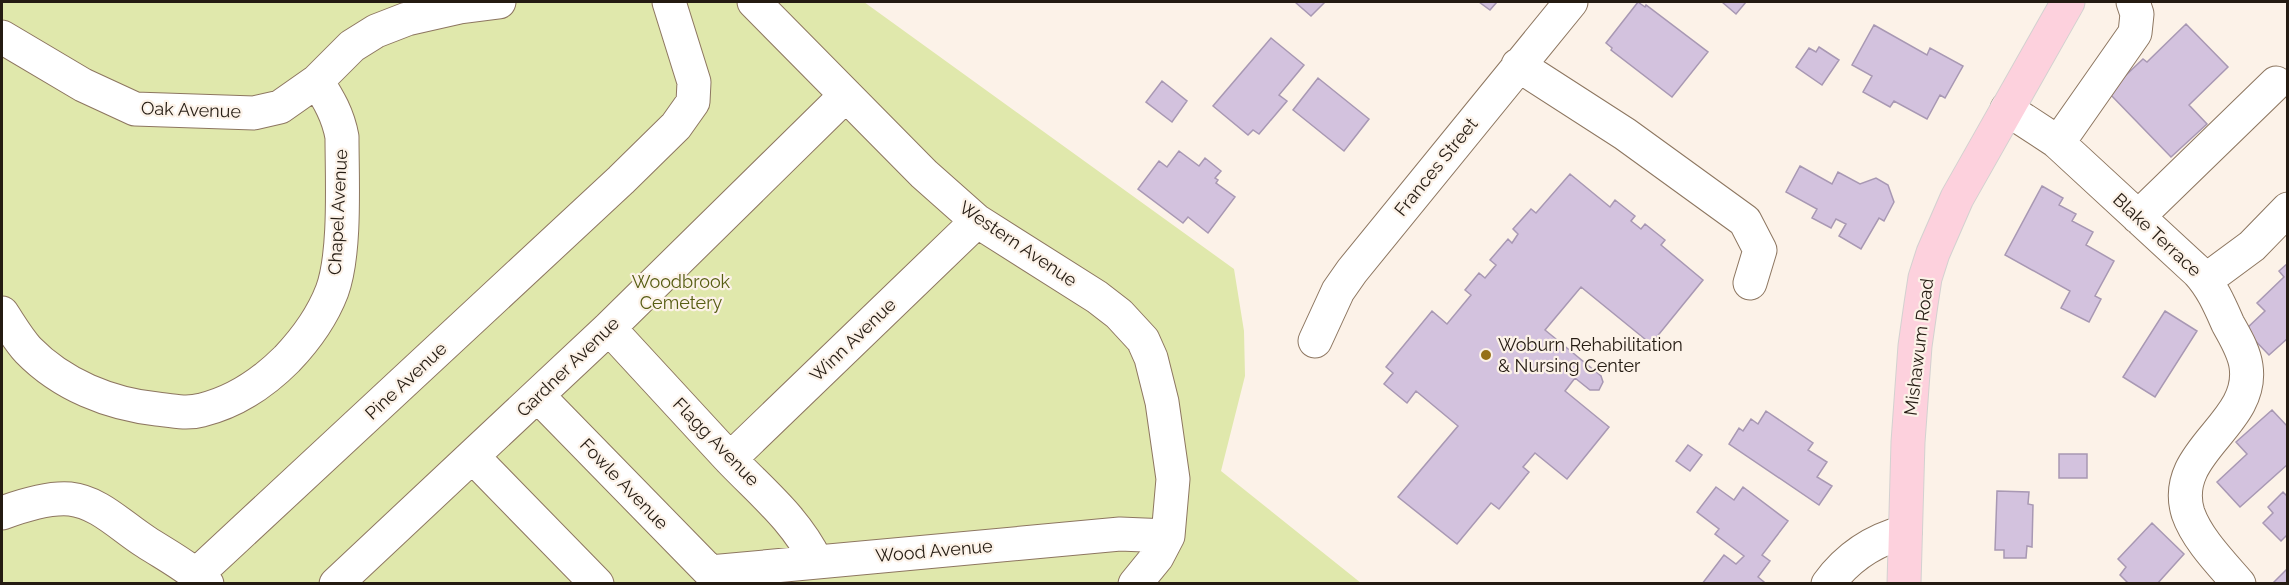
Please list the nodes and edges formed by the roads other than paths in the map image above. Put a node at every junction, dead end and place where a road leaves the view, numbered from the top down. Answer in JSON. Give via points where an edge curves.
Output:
{"nodes":[{"id":1,"x":499,"y":2,"type":"edge"},
{"id":2,"x":669,"y":2,"type":"edge"},
{"id":3,"x":754,"y":2,"type":"edge"},
{"id":4,"x":1570,"y":2,"type":"edge"},
{"id":5,"x":2068,"y":2,"type":"edge"},
{"id":6,"x":2133,"y":2,"type":"edge"},
{"id":7,"x":2,"y":37,"type":"edge"},
{"id":8,"x":1518,"y":65,"type":"junction"},
{"id":9,"x":317,"y":81,"type":"junction"},
{"id":10,"x":2276,"y":83,"type":"dead end"},
{"id":11,"x":846,"y":95,"type":"junction"},
{"id":12,"x":2007,"y":109,"type":"junction"},
{"id":13,"x":2058,"y":143,"type":"junction"},
{"id":14,"x":2288,"y":208,"type":"edge"},
{"id":15,"x":2138,"y":217,"type":"junction"},
{"id":16,"x":977,"y":221,"type":"junction"},
{"id":17,"x":2206,"y":280,"type":"junction"},
{"id":18,"x":1750,"y":283,"type":"dead end"},
{"id":19,"x":2,"y":313,"type":"edge"},
{"id":20,"x":609,"y":328,"type":"junction"},
{"id":21,"x":1315,"y":341,"type":"dead end"},
{"id":22,"x":538,"y":396,"type":"junction"},
{"id":23,"x":473,"y":457,"type":"junction"},
{"id":24,"x":730,"y":459,"type":"junction"},
{"id":25,"x":2,"y":513,"type":"edge"},
{"id":26,"x":1905,"y":532,"type":"junction"},
{"id":27,"x":1168,"y":536,"type":"junction"},
{"id":28,"x":815,"y":572,"type":"edge"},
{"id":29,"x":202,"y":579,"type":"edge"},
{"id":30,"x":714,"y":579,"type":"edge"},
{"id":31,"x":591,"y":582,"type":"edge"},
{"id":32,"x":336,"y":584,"type":"edge"},
{"id":33,"x":1135,"y":584,"type":"edge"},
{"id":34,"x":1828,"y":584,"type":"edge"},
{"id":35,"x":1904,"y":584,"type":"edge"},
{"id":36,"x":2239,"y":584,"type":"edge"}],
"edges":[{"from":1,"to":9,"type":"street","via":[[407,19],[376,31],[352,46]]},
{"from":2,"to":29,"type":"street","name":"Pine Avenue","via":[[694,82],[693,102],[676,126]]},
{"from":3,"to":11,"type":"street","name":"Western Avenue"},
{"from":4,"to":8,"type":"street","name":"Frances Street"},
{"from":5,"to":12,"type":"main road","name":"Mishawum Road"},
{"from":6,"to":13,"type":"street","via":[[2137,14],[2135,33]]},
{"from":7,"to":9,"type":"street","name":"Oak Avenue","via":[[83,86],[135,109],[254,113],[280,107]]},
{"from":8,"to":18,"type":"street","via":[[1625,134],[1745,221],[1760,250]]},
{"from":8,"to":21,"type":"street","name":"Frances Street","via":[[1352,271],[1338,291]]},
{"from":9,"to":19,"type":"street","name":"Chapel Avenue","via":[[332,104],[342,138],[339,259],[333,290],[321,315],[271,375],[229,401],[201,411],[180,413],[132,407],[107,400],[48,368],[26,348]]},
{"from":10,"to":15,"type":"street"},
{"from":11,"to":16,"type":"street","name":"Western Avenue"},
{"from":11,"to":20,"type":"street","name":"Gardner Avenue"},
{"from":12,"to":13,"type":"street","name":"Blake Terrace"},
{"from":12,"to":26,"type":"main road","name":"Mishawum Road","via":[[1944,225],[1925,278],[1911,395]]},
{"from":13,"to":15,"type":"street","name":"Blake Terrace"},
{"from":14,"to":17,"type":"street","via":[[2252,246]]},
{"from":15,"to":17,"type":"street","name":"Blake Terrace"},
{"from":16,"to":24,"type":"street","name":"Winn Avenue"},
{"from":16,"to":27,"type":"street","name":"Western Avenue","via":[[1097,297],[1143,340],[1162,402],[1173,479]]},
{"from":17,"to":36,"type":"street","name":"Blake Terrace","via":[[2241,348],[2247,376],[2239,404],[2194,462],[2187,481],[2186,502],[2197,531]]},
{"from":20,"to":22,"type":"street","name":"Gardner Avenue"},
{"from":20,"to":24,"type":"street","name":"Flagg Avenue"},
{"from":22,"to":23,"type":"street","name":"Gardner Avenue"},
{"from":22,"to":30,"type":"street","name":"Fowle Avenue"},
{"from":23,"to":31,"type":"street"},
{"from":23,"to":32,"type":"street","name":"Gardner Avenue"},
{"from":24,"to":28,"type":"street","name":"Flagg Avenue","via":[[783,511],[806,540]]},
{"from":25,"to":29,"type":"street","name":"Pine Avenue","via":[[52,500],[86,503]]},
{"from":26,"to":34,"type":"street","via":[[1868,547],[1838,570]]},
{"from":26,"to":35,"type":"main road","name":"Mishawum Road"},
{"from":27,"to":28,"type":"street","name":"Wood Avenue","via":[[1120,534]]},
{"from":27,"to":33,"type":"street"},
{"from":28,"to":30,"type":"street","name":"Wood Avenue"}]}
